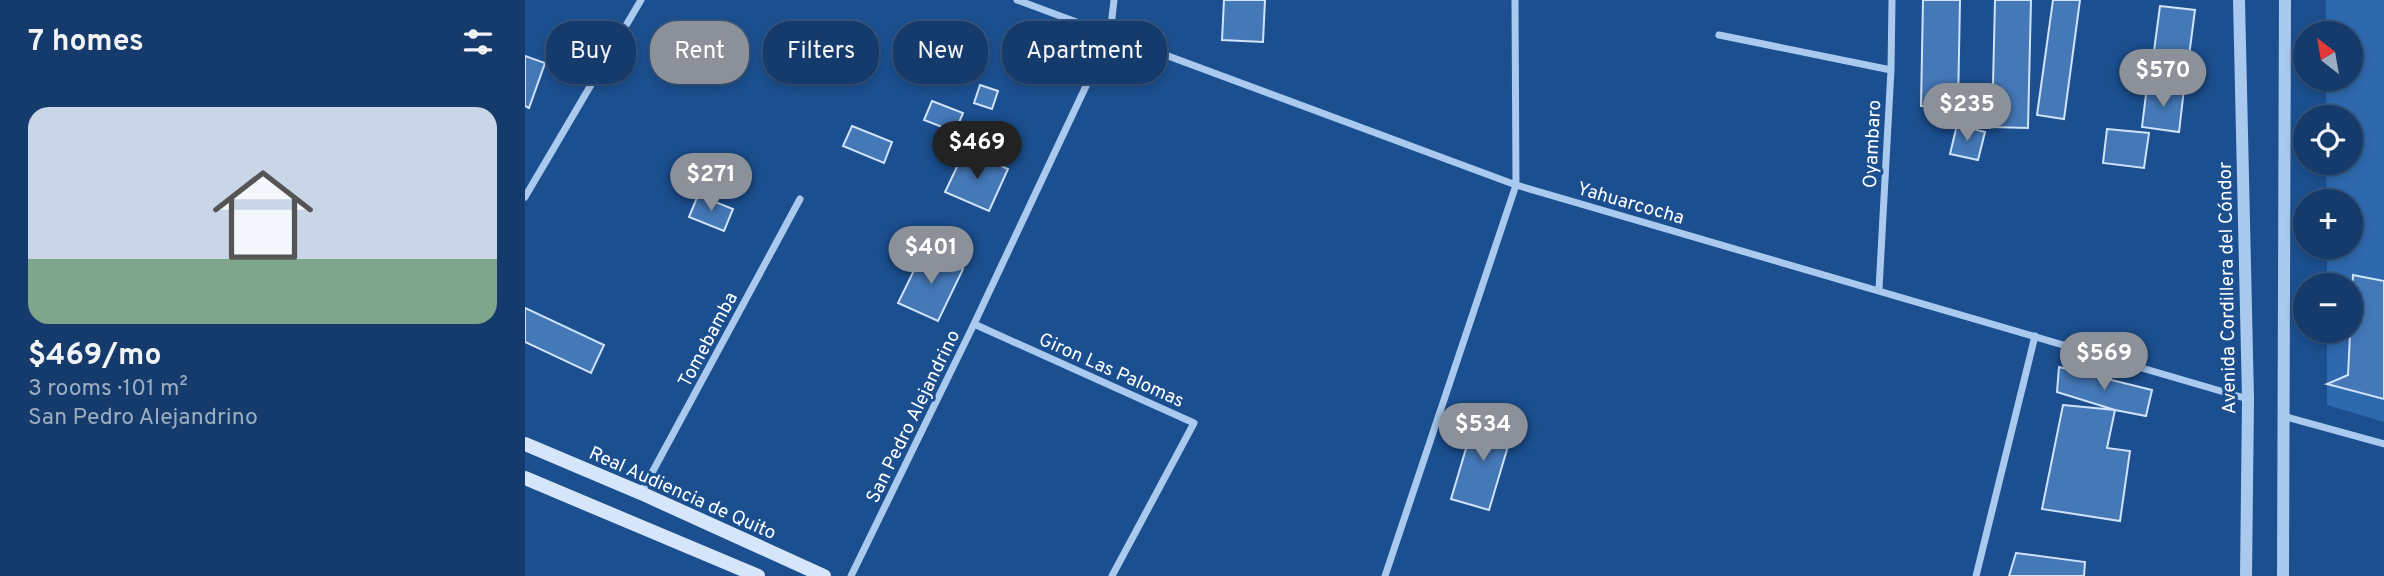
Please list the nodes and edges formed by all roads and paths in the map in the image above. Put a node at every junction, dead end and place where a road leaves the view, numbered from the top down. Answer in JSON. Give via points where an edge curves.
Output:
{"nodes":[{"id":1,"x":641,"y":0,"type":"edge"},
{"id":2,"x":1017,"y":0,"type":"edge"},
{"id":3,"x":1114,"y":0,"type":"edge"},
{"id":4,"x":1515,"y":0,"type":"edge"},
{"id":5,"x":1892,"y":0,"type":"edge"},
{"id":6,"x":2239,"y":0,"type":"edge"},
{"id":7,"x":2285,"y":0,"type":"edge"},
{"id":8,"x":1073,"y":21,"type":"edge"},
{"id":9,"x":1112,"y":21,"type":"edge"},
{"id":10,"x":1719,"y":35,"type":"dead end"},
{"id":11,"x":1167,"y":56,"type":"edge"},
{"id":12,"x":1891,"y":69,"type":"junction"},
{"id":13,"x":1087,"y":84,"type":"edge"},
{"id":14,"x":1516,"y":185,"type":"junction"},
{"id":15,"x":525,"y":197,"type":"edge"},
{"id":16,"x":800,"y":200,"type":"dead end"},
{"id":17,"x":1878,"y":289,"type":"junction"},
{"id":18,"x":974,"y":324,"type":"junction"},
{"id":19,"x":2035,"y":336,"type":"junction"},
{"id":20,"x":2248,"y":399,"type":"junction"},
{"id":21,"x":2283,"y":416,"type":"junction"},
{"id":22,"x":525,"y":444,"type":"edge"},
{"id":23,"x":2384,"y":444,"type":"edge"},
{"id":24,"x":525,"y":478,"type":"edge"},
{"id":25,"x":642,"y":493,"type":"junction"},
{"id":26,"x":758,"y":576,"type":"edge"},
{"id":27,"x":824,"y":576,"type":"edge"},
{"id":28,"x":851,"y":576,"type":"edge"},
{"id":29,"x":1112,"y":576,"type":"edge"},
{"id":30,"x":1385,"y":576,"type":"edge"},
{"id":31,"x":1976,"y":576,"type":"edge"},
{"id":32,"x":2246,"y":576,"type":"edge"},
{"id":33,"x":2283,"y":576,"type":"edge"}],
"edges":[{"from":1,"to":15,"type":"street"},
{"from":2,"to":8,"type":"street","name":"Yahuarcocha"},
{"from":3,"to":9,"type":"street","name":"San Pedro Alejandrino"},
{"from":4,"to":14,"type":"street"},
{"from":5,"to":12,"type":"street","name":"Oyambaro"},
{"from":6,"to":20,"type":"street","name":"Avenida Cordillera del Cóndor"},
{"from":7,"to":21,"type":"street"},
{"from":10,"to":12,"type":"street"},
{"from":11,"to":14,"type":"street","name":"Yahuarcocha"},
{"from":12,"to":17,"type":"street","name":"Oyambaro"},
{"from":13,"to":18,"type":"street","name":"San Pedro Alejandrino"},
{"from":14,"to":17,"type":"street","name":"Yahuarcocha"},
{"from":14,"to":30,"type":"street"},
{"from":16,"to":25,"type":"street","name":"Tomebamba"},
{"from":17,"to":19,"type":"street","name":"Yahuarcocha"},
{"from":18,"to":28,"type":"street","name":"San Pedro Alejandrino"},
{"from":18,"to":29,"type":"street","name":"Giron Las Palomas","via":[[1194,423]]},
{"from":19,"to":20,"type":"street","name":"Yahuarcocha"},
{"from":19,"to":31,"type":"street"},
{"from":20,"to":32,"type":"street","name":"Avenida Cordillera del Cóndor"},
{"from":21,"to":23,"type":"street"},
{"from":21,"to":33,"type":"street"},
{"from":22,"to":25,"type":"main road","name":"Real Audiencia de Quito"},
{"from":24,"to":26,"type":"main road"},
{"from":25,"to":27,"type":"main road","name":"Real Audiencia de Quito"}]}
